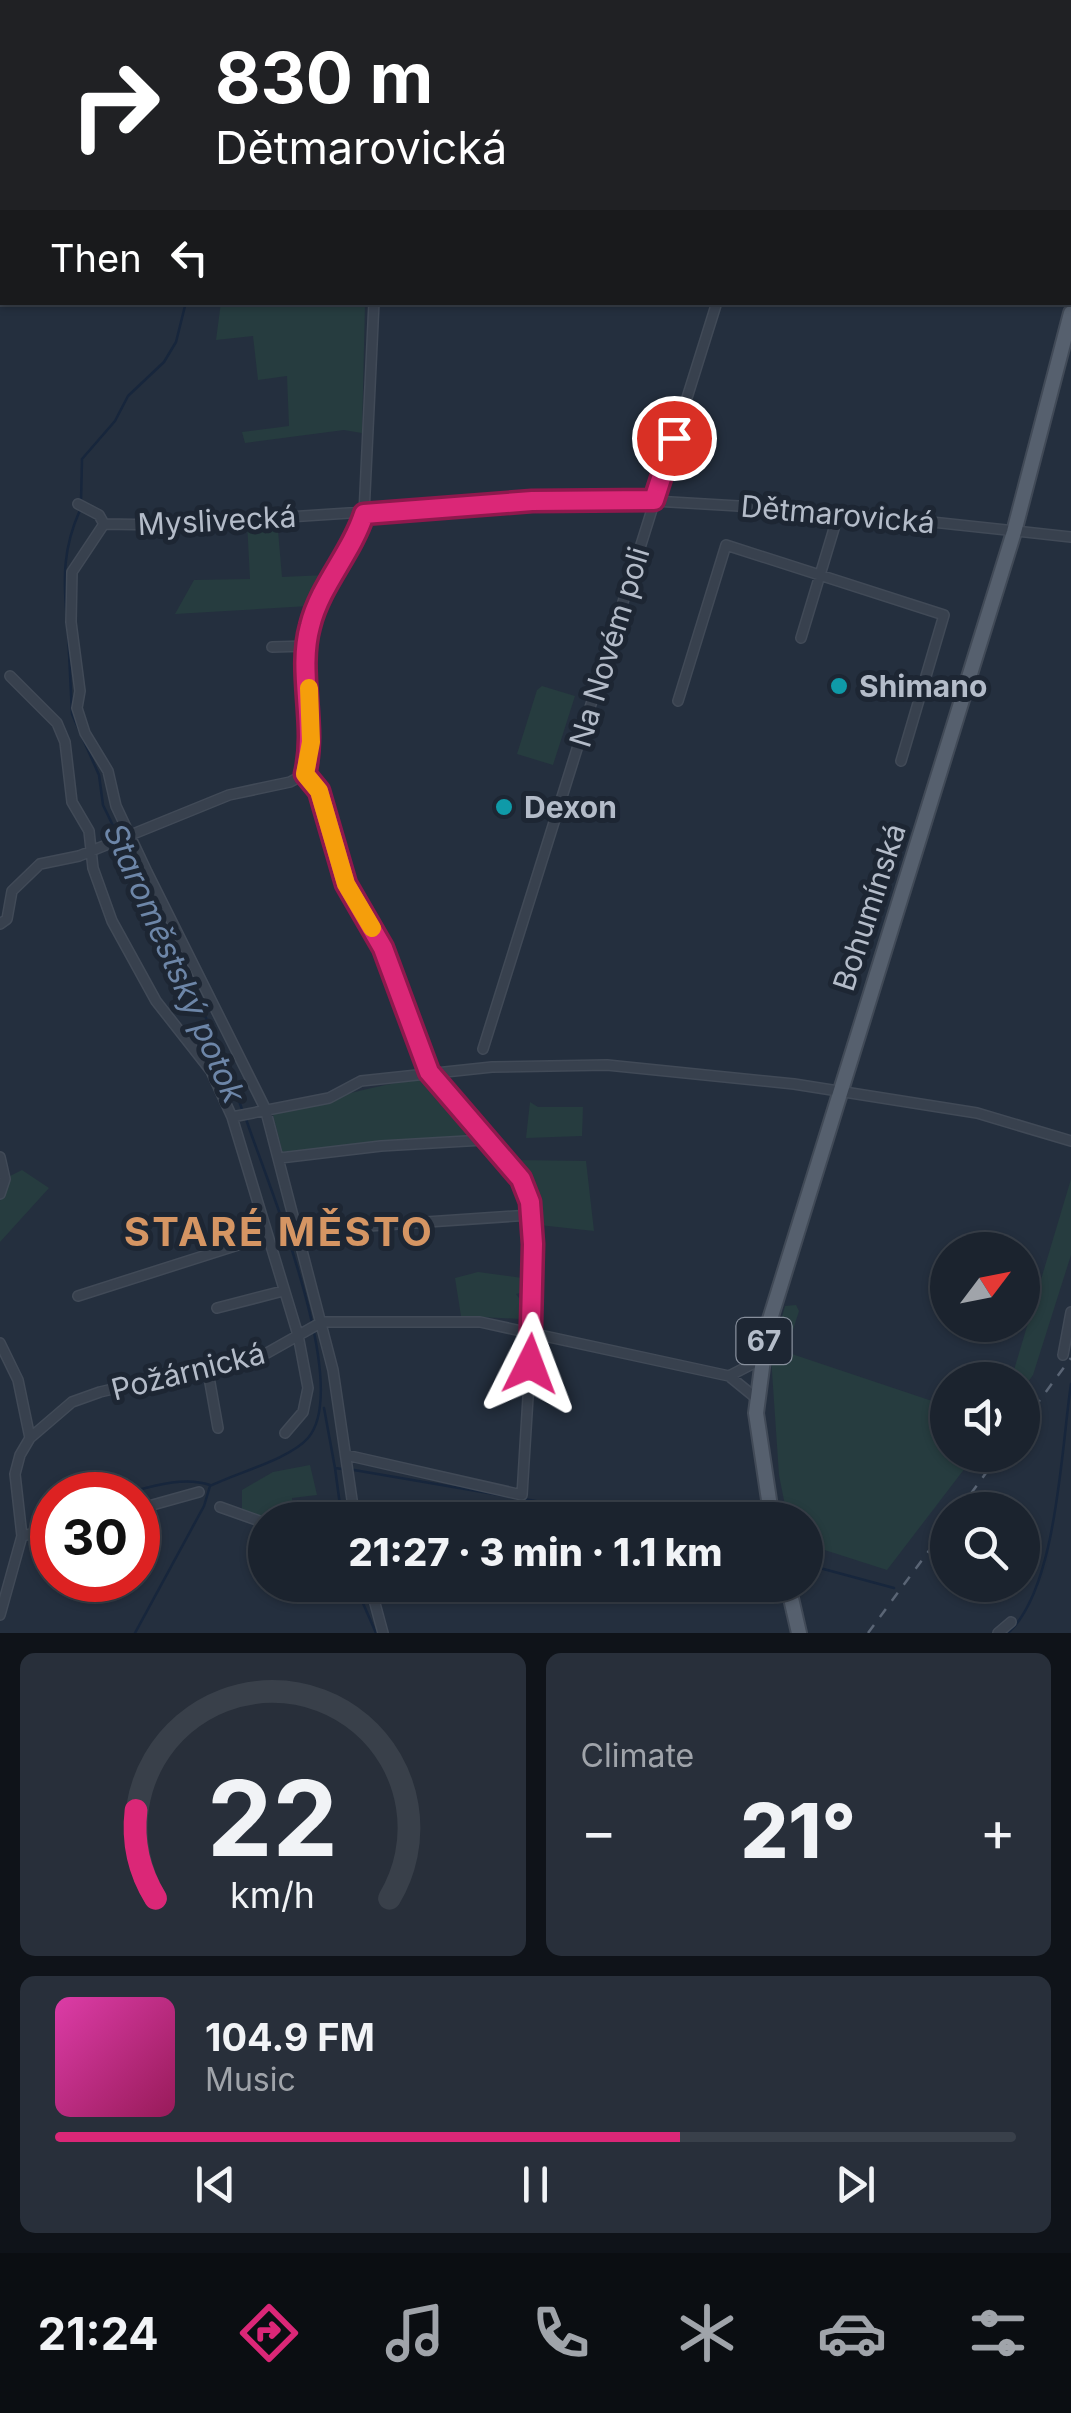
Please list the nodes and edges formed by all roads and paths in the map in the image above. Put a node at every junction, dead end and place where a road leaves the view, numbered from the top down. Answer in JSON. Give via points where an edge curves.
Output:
{"nodes":[{"id":1,"x":374,"y":305,"type":"edge"},
{"id":2,"x":716,"y":305,"type":"edge"},
{"id":3,"x":1071,"y":314,"type":"edge"},
{"id":4,"x":654,"y":500,"type":"junction"},
{"id":5,"x":81,"y":505,"type":"dead end"},
{"id":6,"x":839,"y":512,"type":"junction"},
{"id":7,"x":364,"y":514,"type":"junction"},
{"id":8,"x":104,"y":524,"type":"junction"},
{"id":9,"x":1014,"y":532,"type":"junction"},
{"id":10,"x":1071,"y":537,"type":"edge"},
{"id":11,"x":820,"y":575,"type":"junction"},
{"id":12,"x":801,"y":638,"type":"dead end"},
{"id":13,"x":272,"y":646,"type":"dead end"},
{"id":14,"x":307,"y":646,"type":"junction"},
{"id":15,"x":10,"y":676,"type":"dead end"},
{"id":16,"x":678,"y":701,"type":"dead end"},
{"id":17,"x":901,"y":762,"type":"dead end"},
{"id":18,"x":305,"y":774,"type":"junction"},
{"id":19,"x":125,"y":839,"type":"junction"},
{"id":20,"x":92,"y":847,"type":"junction"},
{"id":21,"x":0,"y":924,"type":"edge"},
{"id":22,"x":483,"y":1049,"type":"dead end"},
{"id":23,"x":429,"y":1072,"type":"junction"},
{"id":24,"x":840,"y":1092,"type":"junction"},
{"id":25,"x":266,"y":1108,"type":"junction"},
{"id":26,"x":239,"y":1115,"type":"junction"},
{"id":27,"x":484,"y":1140,"type":"junction"},
{"id":28,"x":1071,"y":1142,"type":"edge"},
{"id":29,"x":0,"y":1157,"type":"edge"},
{"id":30,"x":280,"y":1158,"type":"junction"},
{"id":31,"x":0,"y":1194,"type":"edge"},
{"id":32,"x":530,"y":1215,"type":"junction"},
{"id":33,"x":266,"y":1236,"type":"junction"},
{"id":34,"x":299,"y":1236,"type":"junction"},
{"id":35,"x":283,"y":1291,"type":"junction"},
{"id":36,"x":78,"y":1296,"type":"dead end"},
{"id":37,"x":217,"y":1308,"type":"dead end"},
{"id":38,"x":1071,"y":1312,"type":"edge"},
{"id":39,"x":315,"y":1326,"type":"junction"},
{"id":40,"x":532,"y":1332,"type":"junction"},
{"id":41,"x":298,"y":1335,"type":"junction"},
{"id":42,"x":0,"y":1342,"type":"edge"},
{"id":43,"x":2,"y":1355,"type":"edge"},
{"id":44,"x":1064,"y":1355,"type":"dead end"},
{"id":45,"x":760,"y":1360,"type":"junction"},
{"id":46,"x":207,"y":1366,"type":"junction"},
{"id":47,"x":729,"y":1376,"type":"junction"},
{"id":48,"x":756,"y":1398,"type":"junction"},
{"id":49,"x":218,"y":1428,"type":"dead end"},
{"id":50,"x":285,"y":1433,"type":"dead end"},
{"id":51,"x":30,"y":1438,"type":"junction"},
{"id":52,"x":347,"y":1460,"type":"junction"},
{"id":53,"x":199,"y":1492,"type":"dead end"},
{"id":54,"x":353,"y":1502,"type":"edge"},
{"id":55,"x":768,"y":1502,"type":"edge"},
{"id":56,"x":160,"y":1503,"type":"edge"},
{"id":57,"x":220,"y":1507,"type":"dead end"},
{"id":58,"x":248,"y":1517,"type":"edge"},
{"id":59,"x":30,"y":1534,"type":"edge"},
{"id":60,"x":22,"y":1536,"type":"junction"},
{"id":61,"x":375,"y":1602,"type":"edge"},
{"id":62,"x":792,"y":1602,"type":"edge"},
{"id":63,"x":0,"y":1615,"type":"edge"},
{"id":64,"x":1010,"y":1622,"type":"dead end"},
{"id":65,"x":383,"y":1633,"type":"edge"},
{"id":66,"x":800,"y":1633,"type":"edge"},
{"id":67,"x":998,"y":1633,"type":"edge"}],
"edges":[{"from":1,"to":7,"type":"street"},
{"from":2,"to":4,"type":"street","name":"Na Novém poli"},
{"from":3,"to":9,"type":"main road","name":"Bohumínská","number":"67"},
{"from":4,"to":6,"type":"street","name":"Dětmarovická"},
{"from":4,"to":7,"type":"street","name":"Dětmarovická"},
{"from":4,"to":22,"type":"street","name":"Na Novém poli"},
{"from":5,"to":8,"type":"street","name":"Myslivecká"},
{"from":6,"to":9,"type":"street","name":"Dětmarovická"},
{"from":6,"to":11,"type":"street"},
{"from":7,"to":8,"type":"street","name":"Myslivecká"},
{"from":7,"to":14,"type":"street","via":[[318,601]]},
{"from":8,"to":19,"type":"street","via":[[72,572],[71,622],[77,708],[108,771]]},
{"from":9,"to":10,"type":"street","name":"Dětmarovická"},
{"from":9,"to":24,"type":"main road","name":"Bohumínská","number":"67"},
{"from":11,"to":12,"type":"street"},
{"from":11,"to":16,"type":"street","via":[[726,545]]},
{"from":11,"to":17,"type":"street","via":[[944,615]]},
{"from":13,"to":14,"type":"street"},
{"from":14,"to":18,"type":"street","via":[[311,742]]},
{"from":15,"to":20,"type":"street","via":[[57,723],[66,742],[72,802]]},
{"from":18,"to":19,"type":"street","via":[[229,795]]},
{"from":18,"to":23,"type":"street","via":[[319,791],[346,884],[383,948]]},
{"from":19,"to":20,"type":"street"},
{"from":19,"to":25,"type":"street"},
{"from":20,"to":21,"type":"street","via":[[40,864],[22,878]]},
{"from":20,"to":26,"type":"street","via":[[112,922],[156,1001]]},
{"from":23,"to":24,"type":"street","via":[[608,1064]]},
{"from":23,"to":25,"type":"street","via":[[361,1081],[328,1098]]},
{"from":23,"to":27,"type":"street"},
{"from":24,"to":28,"type":"street","via":[[977,1113]]},
{"from":24,"to":45,"type":"main road","name":"Bohumínská","number":"67"},
{"from":25,"to":26,"type":"street"},
{"from":25,"to":30,"type":"street"},
{"from":26,"to":33,"type":"street"},
{"from":27,"to":30,"type":"street"},
{"from":27,"to":32,"type":"street","via":[[521,1179]]},
{"from":29,"to":31,"type":"street"},
{"from":30,"to":34,"type":"street"},
{"from":32,"to":34,"type":"street"},
{"from":32,"to":40,"type":"street"},
{"from":33,"to":35,"type":"street"},
{"from":33,"to":36,"type":"street"},
{"from":34,"to":39,"type":"street"},
{"from":35,"to":37,"type":"street"},
{"from":35,"to":41,"type":"street"},
{"from":38,"to":44,"type":"street"},
{"from":39,"to":40,"type":"street","via":[[480,1322]]},
{"from":39,"to":41,"type":"street","name":"Požárnická"},
{"from":39,"to":52,"type":"street"},
{"from":40,"to":47,"type":"street"},
{"from":40,"to":52,"type":"street","via":[[522,1495]]},
{"from":41,"to":46,"type":"street","name":"Požárnická","via":[[267,1353]]},
{"from":41,"to":50,"type":"street","via":[[308,1388],[303,1412]]},
{"from":42,"to":43,"type":"street"},
{"from":43,"to":51,"type":"street","via":[[18,1380]]},
{"from":45,"to":47,"type":"street"},
{"from":45,"to":48,"type":"main road","name":"Bohumínská","number":"67"},
{"from":46,"to":49,"type":"street"},
{"from":46,"to":51,"type":"street","name":"Požárnická","via":[[72,1402]]},
{"from":47,"to":48,"type":"street"},
{"from":48,"to":55,"type":"main road","name":"Bohumínská","number":"67"},
{"from":51,"to":60,"type":"street","via":[[15,1474]]},
{"from":52,"to":54,"type":"street"},
{"from":53,"to":56,"type":"street"},
{"from":57,"to":58,"type":"street"},
{"from":59,"to":60,"type":"street"},
{"from":60,"to":63,"type":"street"},
{"from":61,"to":65,"type":"street"},
{"from":62,"to":66,"type":"main road"},
{"from":64,"to":67,"type":"street"}]}
